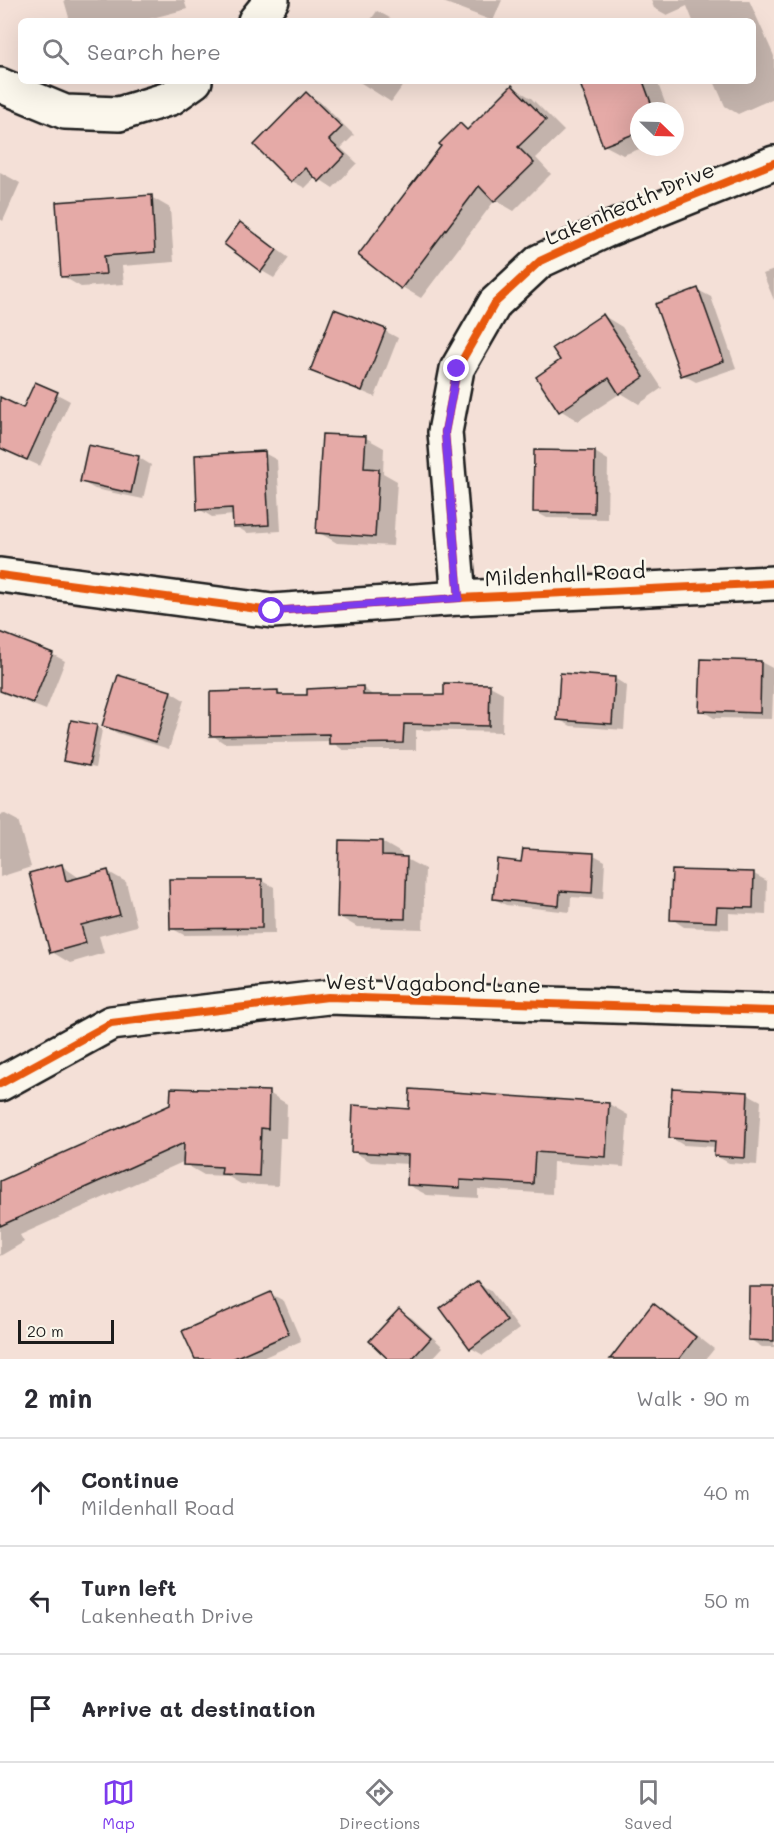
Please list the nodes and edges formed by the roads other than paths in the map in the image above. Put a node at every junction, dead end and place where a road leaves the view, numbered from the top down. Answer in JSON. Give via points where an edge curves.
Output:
{"nodes":[{"id":1,"x":272,"y":0,"type":"edge"},
{"id":2,"x":257,"y":18,"type":"edge"},
{"id":3,"x":191,"y":84,"type":"edge"},
{"id":4,"x":0,"y":85,"type":"edge"},
{"id":5,"x":774,"y":164,"type":"edge"},
{"id":6,"x":0,"y":575,"type":"edge"},
{"id":7,"x":774,"y":584,"type":"edge"},
{"id":8,"x":459,"y":598,"type":"junction"},
{"id":9,"x":774,"y":1011,"type":"edge"},
{"id":10,"x":0,"y":1084,"type":"edge"}],
"edges":[{"from":1,"to":2,"type":"street"},
{"from":3,"to":4,"type":"street","via":[[171,98],[119,114],[65,112]]},
{"from":5,"to":8,"type":"street","name":"Lakenheath Drive","via":[[540,261],[495,303],[457,369],[445,432]]},
{"from":6,"to":8,"type":"street","name":"Mildenhall Road","via":[[272,611]]},
{"from":7,"to":8,"type":"street","name":"Mildenhall Road"},
{"from":9,"to":10,"type":"street","name":"West Vagabond Lane","via":[[328,998],[111,1023]]}]}
